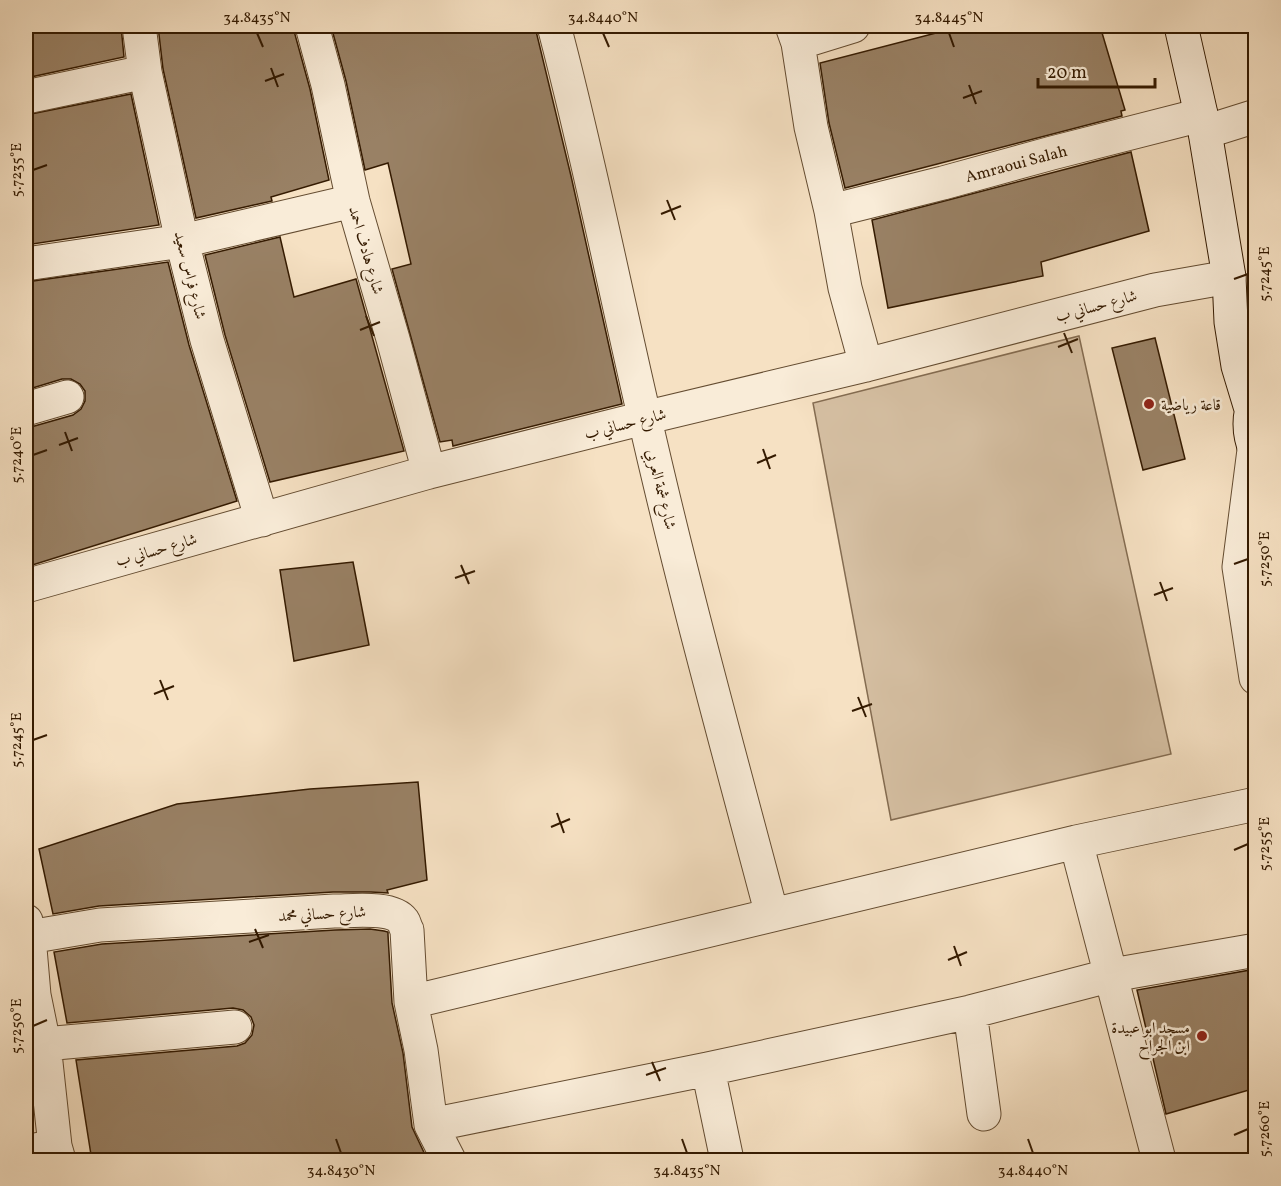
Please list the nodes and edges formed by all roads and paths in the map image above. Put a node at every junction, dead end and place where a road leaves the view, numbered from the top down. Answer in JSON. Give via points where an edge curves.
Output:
{"nodes":[{"id":1,"x":139,"y":26,"type":"edge"},
{"id":2,"x":312,"y":26,"type":"edge"},
{"id":3,"x":554,"y":26,"type":"edge"},
{"id":4,"x":853,"y":26,"type":"edge"},
{"id":5,"x":1180,"y":26,"type":"edge"},
{"id":6,"x":795,"y":34,"type":"edge"},
{"id":7,"x":145,"y":72,"type":"junction"},
{"id":8,"x":26,"y":97,"type":"edge"},
{"id":9,"x":1256,"y":116,"type":"edge"},
{"id":10,"x":1203,"y":124,"type":"junction"},
{"id":11,"x":353,"y":201,"type":"junction"},
{"id":12,"x":831,"y":211,"type":"junction"},
{"id":13,"x":182,"y":241,"type":"junction"},
{"id":14,"x":26,"y":264,"type":"edge"},
{"id":15,"x":1229,"y":277,"type":"junction"},
{"id":16,"x":1256,"y":322,"type":"edge"},
{"id":17,"x":866,"y":365,"type":"junction"},
{"id":18,"x":67,"y":397,"type":"dead end"},
{"id":19,"x":1253,"y":403,"type":"edge"},
{"id":20,"x":26,"y":409,"type":"edge"},
{"id":21,"x":644,"y":418,"type":"junction"},
{"id":22,"x":1255,"y":451,"type":"edge"},
{"id":23,"x":429,"y":472,"type":"junction"},
{"id":24,"x":262,"y":520,"type":"junction"},
{"id":25,"x":26,"y":586,"type":"edge"},
{"id":26,"x":1256,"y":678,"type":"edge"},
{"id":27,"x":1256,"y":804,"type":"edge"},
{"id":28,"x":1076,"y":842,"type":"junction"},
{"id":29,"x":772,"y":915,"type":"junction"},
{"id":30,"x":27,"y":929,"type":"edge"},
{"id":31,"x":1256,"y":950,"type":"edge"},
{"id":32,"x":1112,"y":975,"type":"junction"},
{"id":33,"x":30,"y":996,"type":"edge"},
{"id":34,"x":411,"y":1002,"type":"junction"},
{"id":35,"x":970,"y":1012,"type":"junction"},
{"id":36,"x":235,"y":1027,"type":"dead end"},
{"id":37,"x":44,"y":1044,"type":"junction"},
{"id":38,"x":708,"y":1069,"type":"junction"},
{"id":39,"x":984,"y":1114,"type":"dead end"},
{"id":40,"x":431,"y":1125,"type":"junction"},
{"id":41,"x":46,"y":1153,"type":"edge"},
{"id":42,"x":449,"y":1161,"type":"edge"},
{"id":43,"x":727,"y":1161,"type":"edge"},
{"id":44,"x":1159,"y":1161,"type":"edge"}],
"edges":[{"from":1,"to":7,"type":"street","name":"شارع فراس سعيد"},
{"from":2,"to":11,"type":"street","name":"شارع هادف احمد"},
{"from":3,"to":21,"type":"street","name":"شارع شمة العربي"},
{"from":4,"to":6,"type":"street"},
{"from":5,"to":10,"type":"street"},
{"from":6,"to":12,"type":"street"},
{"from":7,"to":8,"type":"street"},
{"from":7,"to":13,"type":"street","name":"شارع فراس سعيد"},
{"from":9,"to":10,"type":"street","name":"Amraoui Salah"},
{"from":10,"to":12,"type":"street","name":"Amraoui Salah","via":[[1052,153]]},
{"from":10,"to":15,"type":"street"},
{"from":11,"to":13,"type":"street"},
{"from":11,"to":23,"type":"street","name":"شارع هادف احمد"},
{"from":12,"to":17,"type":"street","via":[[845,288]]},
{"from":13,"to":14,"type":"street"},
{"from":13,"to":24,"type":"street","name":"شارع فراس سعيد","via":[[207,340]]},
{"from":15,"to":16,"type":"street","via":[[1242,305]]},
{"from":15,"to":17,"type":"street","name":"شارع حساني ب","via":[[1155,290]]},
{"from":15,"to":19,"type":"street","via":[[1236,355]]},
{"from":17,"to":21,"type":"street","name":"شارع حساني ب"},
{"from":18,"to":20,"type":"street"},
{"from":19,"to":22,"type":"street","via":[[1249,430]]},
{"from":21,"to":23,"type":"street","name":"شارع حساني ب"},
{"from":21,"to":29,"type":"street","name":"شارع شمة العربي"},
{"from":22,"to":26,"type":"street","via":[[1239,567]]},
{"from":23,"to":24,"type":"street","name":"شارع حساني ب"},
{"from":24,"to":25,"type":"street","name":"شارع حساني ب"},
{"from":27,"to":28,"type":"street"},
{"from":28,"to":29,"type":"street"},
{"from":28,"to":32,"type":"street"},
{"from":29,"to":34,"type":"street"},
{"from":30,"to":33,"type":"street","name":"شارع حساني محمد"},
{"from":30,"to":34,"type":"street","name":"شارع حساني محمد","via":[[373,910],[402,919],[407,930]]},
{"from":31,"to":32,"type":"street"},
{"from":32,"to":35,"type":"street"},
{"from":32,"to":44,"type":"street"},
{"from":33,"to":37,"type":"street","name":"شارع حساني محمد"},
{"from":34,"to":40,"type":"street","name":"شارع حساني محمد"},
{"from":35,"to":38,"type":"street"},
{"from":35,"to":39,"type":"street"},
{"from":36,"to":37,"type":"street"},
{"from":37,"to":41,"type":"street","name":"شارع حساني محمد"},
{"from":38,"to":40,"type":"street"},
{"from":38,"to":43,"type":"street"},
{"from":40,"to":42,"type":"street","name":"شارع حساني محمد"}]}
